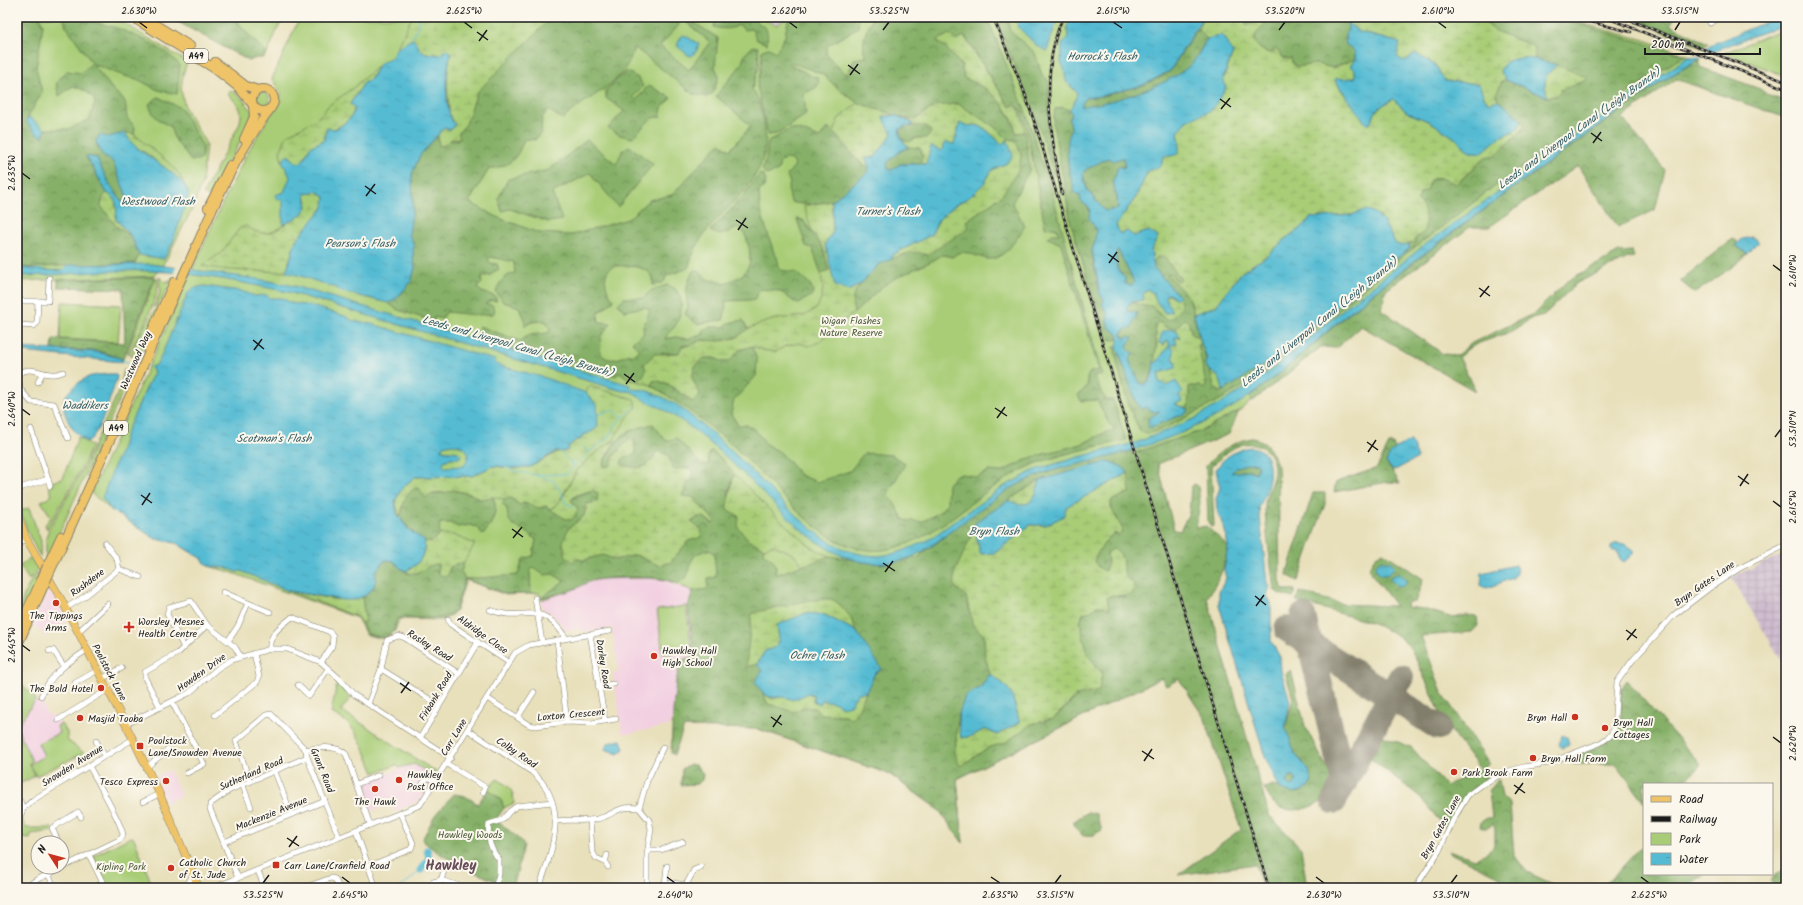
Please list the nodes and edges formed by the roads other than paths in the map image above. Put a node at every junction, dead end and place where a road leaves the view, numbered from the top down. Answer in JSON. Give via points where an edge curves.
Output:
{"nodes":[{"id":1,"x":132,"y":17,"type":"edge"},
{"id":2,"x":143,"y":17,"type":"edge"},
{"id":3,"x":1721,"y":17,"type":"edge"},
{"id":4,"x":1710,"y":23,"type":"dead end"},
{"id":5,"x":258,"y":90,"type":"junction"},
{"id":6,"x":253,"y":105,"type":"junction"},
{"id":7,"x":271,"y":108,"type":"junction"},
{"id":8,"x":188,"y":259,"type":"junction"},
{"id":9,"x":49,"y":278,"type":"dead end"},
{"id":10,"x":17,"y":301,"type":"edge"},
{"id":11,"x":38,"y":301,"type":"junction"},
{"id":12,"x":19,"y":325,"type":"dead end"},
{"id":13,"x":42,"y":374,"type":"junction"},
{"id":14,"x":60,"y":374,"type":"dead end"},
{"id":15,"x":17,"y":377,"type":"edge"},
{"id":16,"x":38,"y":382,"type":"dead end"},
{"id":17,"x":31,"y":429,"type":"dead end"},
{"id":18,"x":68,"y":438,"type":"dead end"},
{"id":19,"x":48,"y":479,"type":"junction"},
{"id":20,"x":50,"y":486,"type":"dead end"},
{"id":21,"x":17,"y":489,"type":"edge"},
{"id":22,"x":17,"y":513,"type":"edge"},
{"id":23,"x":26,"y":538,"type":"junction"},
{"id":24,"x":108,"y":544,"type":"dead end"},
{"id":25,"x":1786,"y":545,"type":"edge"},
{"id":26,"x":17,"y":546,"type":"edge"},
{"id":27,"x":119,"y":569,"type":"junction"},
{"id":28,"x":140,"y":577,"type":"dead end"},
{"id":29,"x":44,"y":581,"type":"junction"},
{"id":30,"x":223,"y":592,"type":"dead end"},
{"id":31,"x":535,"y":598,"type":"dead end"},
{"id":32,"x":248,"y":603,"type":"junction"},
{"id":33,"x":108,"y":604,"type":"dead end"},
{"id":34,"x":66,"y":608,"type":"junction"},
{"id":35,"x":490,"y":610,"type":"dead end"},
{"id":36,"x":270,"y":612,"type":"dead end"},
{"id":37,"x":537,"y":612,"type":"junction"},
{"id":38,"x":448,"y":619,"type":"dead end"},
{"id":39,"x":207,"y":626,"type":"junction"},
{"id":40,"x":610,"y":631,"type":"dead end"},
{"id":41,"x":78,"y":632,"type":"junction"},
{"id":42,"x":17,"y":633,"type":"edge"},
{"id":43,"x":590,"y":634,"type":"junction"},
{"id":44,"x":566,"y":638,"type":"junction"},
{"id":45,"x":557,"y":640,"type":"junction"},
{"id":46,"x":228,"y":642,"type":"junction"},
{"id":47,"x":478,"y":642,"type":"junction"},
{"id":48,"x":542,"y":642,"type":"junction"},
{"id":49,"x":17,"y":647,"type":"edge"},
{"id":50,"x":184,"y":648,"type":"junction"},
{"id":51,"x":270,"y":648,"type":"junction"},
{"id":52,"x":52,"y":649,"type":"dead end"},
{"id":53,"x":87,"y":650,"type":"junction"},
{"id":54,"x":254,"y":652,"type":"junction"},
{"id":55,"x":240,"y":656,"type":"junction"},
{"id":56,"x":321,"y":662,"type":"junction"},
{"id":57,"x":508,"y":662,"type":"junction"},
{"id":58,"x":63,"y":666,"type":"junction"},
{"id":59,"x":122,"y":668,"type":"dead end"},
{"id":60,"x":328,"y":669,"type":"junction"},
{"id":61,"x":381,"y":669,"type":"junction"},
{"id":62,"x":98,"y":670,"type":"junction"},
{"id":63,"x":458,"y":673,"type":"junction"},
{"id":64,"x":103,"y":678,"type":"junction"},
{"id":65,"x":75,"y":683,"type":"dead end"},
{"id":66,"x":614,"y":684,"type":"dead end"},
{"id":67,"x":298,"y":685,"type":"dead end"},
{"id":68,"x":598,"y":686,"type":"junction"},
{"id":69,"x":108,"y":690,"type":"junction"},
{"id":70,"x":531,"y":693,"type":"dead end"},
{"id":71,"x":40,"y":696,"type":"dead end"},
{"id":72,"x":486,"y":698,"type":"junction"},
{"id":73,"x":172,"y":702,"type":"junction"},
{"id":74,"x":368,"y":704,"type":"junction"},
{"id":75,"x":440,"y":704,"type":"junction"},
{"id":76,"x":160,"y":707,"type":"junction"},
{"id":77,"x":214,"y":714,"type":"dead end"},
{"id":78,"x":518,"y":717,"type":"junction"},
{"id":79,"x":616,"y":719,"type":"dead end"},
{"id":80,"x":58,"y":720,"type":"dead end"},
{"id":81,"x":605,"y":721,"type":"junction"},
{"id":82,"x":567,"y":722,"type":"junction"},
{"id":83,"x":126,"y":724,"type":"junction"},
{"id":84,"x":468,"y":730,"type":"junction"},
{"id":85,"x":420,"y":738,"type":"junction"},
{"id":86,"x":133,"y":739,"type":"junction"},
{"id":87,"x":96,"y":741,"type":"dead end"},
{"id":88,"x":663,"y":747,"type":"dead end"},
{"id":89,"x":168,"y":749,"type":"dead end"},
{"id":90,"x":306,"y":750,"type":"junction"},
{"id":91,"x":104,"y":755,"type":"junction"},
{"id":92,"x":307,"y":758,"type":"junction"},
{"id":93,"x":450,"y":758,"type":"junction"},
{"id":94,"x":447,"y":764,"type":"junction"},
{"id":95,"x":89,"y":766,"type":"junction"},
{"id":96,"x":147,"y":767,"type":"junction"},
{"id":97,"x":275,"y":772,"type":"junction"},
{"id":98,"x":187,"y":773,"type":"dead end"},
{"id":99,"x":379,"y":774,"type":"dead end"},
{"id":100,"x":250,"y":782,"type":"junction"},
{"id":101,"x":436,"y":782,"type":"junction"},
{"id":102,"x":357,"y":784,"type":"junction"},
{"id":103,"x":243,"y":786,"type":"junction"},
{"id":104,"x":421,"y":786,"type":"dead end"},
{"id":105,"x":483,"y":792,"type":"dead end"},
{"id":106,"x":159,"y":794,"type":"junction"},
{"id":107,"x":20,"y":801,"type":"dead end"},
{"id":108,"x":325,"y":801,"type":"junction"},
{"id":109,"x":143,"y":802,"type":"dead end"},
{"id":110,"x":552,"y":802,"type":"junction"},
{"id":111,"x":251,"y":807,"type":"dead end"},
{"id":112,"x":639,"y":808,"type":"junction"},
{"id":113,"x":23,"y":809,"type":"junction"},
{"id":114,"x":400,"y":813,"type":"junction"},
{"id":115,"x":291,"y":814,"type":"junction"},
{"id":116,"x":81,"y":817,"type":"dead end"},
{"id":117,"x":590,"y":820,"type":"junction"},
{"id":118,"x":556,"y":821,"type":"junction"},
{"id":119,"x":17,"y":825,"type":"edge"},
{"id":120,"x":370,"y":825,"type":"junction"},
{"id":121,"x":356,"y":831,"type":"junction"},
{"id":122,"x":55,"y":835,"type":"edge"},
{"id":123,"x":339,"y":837,"type":"junction"},
{"id":124,"x":224,"y":842,"type":"junction"},
{"id":125,"x":680,"y":845,"type":"dead end"},
{"id":126,"x":648,"y":850,"type":"junction"},
{"id":127,"x":89,"y":855,"type":"junction"},
{"id":128,"x":607,"y":855,"type":"dead end"},
{"id":129,"x":70,"y":864,"type":"edge"},
{"id":130,"x":369,"y":866,"type":"junction"},
{"id":131,"x":667,"y":866,"type":"dead end"},
{"id":132,"x":701,"y":867,"type":"dead end"},
{"id":133,"x":445,"y":868,"type":"dead end"},
{"id":134,"x":258,"y":871,"type":"junction"},
{"id":135,"x":193,"y":873,"type":"junction"},
{"id":136,"x":46,"y":875,"type":"edge"},
{"id":137,"x":48,"y":875,"type":"edge"},
{"id":138,"x":238,"y":878,"type":"junction"},
{"id":139,"x":441,"y":880,"type":"junction"},
{"id":140,"x":433,"y":882,"type":"dead end"},
{"id":141,"x":665,"y":885,"type":"junction"},
{"id":142,"x":686,"y":886,"type":"edge"},
{"id":143,"x":198,"y":887,"type":"edge"},
{"id":144,"x":24,"y":888,"type":"edge"},
{"id":145,"x":55,"y":888,"type":"edge"},
{"id":146,"x":93,"y":888,"type":"edge"},
{"id":147,"x":183,"y":888,"type":"edge"},
{"id":148,"x":188,"y":888,"type":"edge"},
{"id":149,"x":213,"y":888,"type":"edge"},
{"id":150,"x":265,"y":888,"type":"edge"},
{"id":151,"x":303,"y":888,"type":"edge"},
{"id":152,"x":339,"y":888,"type":"edge"},
{"id":153,"x":376,"y":888,"type":"edge"},
{"id":154,"x":466,"y":888,"type":"edge"},
{"id":155,"x":495,"y":888,"type":"edge"},
{"id":156,"x":539,"y":888,"type":"edge"},
{"id":157,"x":648,"y":888,"type":"edge"},
{"id":158,"x":1415,"y":888,"type":"edge"}],
"edges":[{"from":1,"to":6,"type":"highway","number":"A49","via":[[215,69],[238,87]]},
{"from":2,"to":5,"type":"highway","number":"A49","via":[[205,55],[246,86]]},
{"from":3,"to":4,"type":"street"},
{"from":5,"to":6,"type":"highway","number":"A49","via":[[253,94]]},
{"from":5,"to":7,"type":"highway","number":"A49","via":[[267,90],[272,95],[274,102]]},
{"from":6,"to":7,"type":"highway","via":[[261,112]]},
{"from":6,"to":8,"type":"highway","name":"Westwood Way","number":"A49","via":[[255,113],[251,126],[218,186]]},
{"from":7,"to":8,"type":"highway","name":"Westwood Way","number":"A49","via":[[236,165]]},
{"from":8,"to":29,"type":"highway","name":"Westwood Way","number":"A49","bridge":true},
{"from":9,"to":11,"type":"street","via":[[51,301]]},
{"from":10,"to":11,"type":"street"},
{"from":11,"to":12,"type":"street","via":[[37,323],[34,326]]},
{"from":13,"to":14,"type":"street"},
{"from":13,"to":15,"type":"street","via":[[30,369],[22,370]]},
{"from":13,"to":16,"type":"street"},
{"from":15,"to":18,"type":"street","via":[[21,390],[31,402],[54,404]]},
{"from":17,"to":19,"type":"street"},
{"from":19,"to":20,"type":"street"},
{"from":19,"to":21,"type":"street"},
{"from":22,"to":23,"type":"main road","name":"Poolstock Lane"},
{"from":23,"to":26,"type":"street"},
{"from":23,"to":34,"type":"main road","name":"Poolstock Lane"},
{"from":24,"to":27,"type":"street","name":"Rushdene","via":[[117,559]]},
{"from":25,"to":158,"type":"street","name":"Bryn Gates Lane","via":[[1740,568],[1674,615],[1632,661],[1617,682],[1614,730],[1609,737],[1549,763],[1501,774],[1468,795],[1439,851]]},
{"from":27,"to":28,"type":"street","name":"Rushdene"},
{"from":27,"to":34,"type":"street","name":"Rushdene"},
{"from":29,"to":42,"type":"highway","name":"Westwood Way","number":"A49"},
{"from":29,"to":49,"type":"highway","name":"Westwood Way","number":"A49"},
{"from":30,"to":32,"type":"street"},
{"from":31,"to":37,"type":"street"},
{"from":32,"to":36,"type":"street"},
{"from":32,"to":46,"type":"street"},
{"from":33,"to":41,"type":"street"},
{"from":34,"to":41,"type":"main road","name":"Poolstock Lane"},
{"from":35,"to":37,"type":"street","via":[[503,615]]},
{"from":37,"to":44,"type":"street","via":[[560,629]]},
{"from":37,"to":48,"type":"street"},
{"from":38,"to":47,"type":"street","name":"Aldridge Close","via":[[450,624]]},
{"from":39,"to":46,"type":"street"},
{"from":39,"to":50,"type":"street"},
{"from":39,"to":50,"type":"street","via":[[191,601],[169,607],[167,614]]},
{"from":40,"to":43,"type":"street","name":"Carr Lane"},
{"from":41,"to":53,"type":"main road","name":"Poolstock Lane"},
{"from":43,"to":44,"type":"street","name":"Carr Lane"},
{"from":43,"to":68,"type":"street","name":"Darley Road"},
{"from":44,"to":45,"type":"street","name":"Carr Lane"},
{"from":45,"to":48,"type":"street","name":"Carr Lane"},
{"from":45,"to":82,"type":"street"},
{"from":46,"to":55,"type":"street"},
{"from":47,"to":57,"type":"street","name":"Aldridge Close"},
{"from":47,"to":63,"type":"street","name":"Firbank Road"},
{"from":48,"to":57,"type":"street","name":"Carr Lane","via":[[522,648]]},
{"from":50,"to":76,"type":"street","via":[[144,674]]},
{"from":51,"to":54,"type":"street","name":"Howden Drive"},
{"from":51,"to":56,"type":"street","name":"Howden Drive","via":[[296,652]]},
{"from":51,"to":56,"type":"street","via":[[270,639],[274,633],[292,617],[330,632],[333,636],[332,646]]},
{"from":52,"to":58,"type":"street"},
{"from":53,"to":58,"type":"street"},
{"from":53,"to":62,"type":"main road","name":"Poolstock Lane"},
{"from":54,"to":55,"type":"street","name":"Howden Drive"},
{"from":54,"to":77,"type":"street","via":[[259,678],[257,682]]},
{"from":55,"to":73,"type":"street","name":"Howden Drive","via":[[218,668],[196,688]]},
{"from":56,"to":60,"type":"street","name":"Howden Drive"},
{"from":57,"to":72,"type":"street","name":"Carr Lane"},
{"from":58,"to":71,"type":"street","via":[[54,674]]},
{"from":59,"to":64,"type":"street"},
{"from":60,"to":67,"type":"street","via":[[310,698]]},
{"from":60,"to":74,"type":"street","name":"Howden Drive","via":[[354,695]]},
{"from":61,"to":63,"type":"street","name":"Rosley Road","via":[[386,640],[399,636]]},
{"from":61,"to":74,"type":"street","name":"Rosley Road"},
{"from":61,"to":75,"type":"street"},
{"from":62,"to":64,"type":"main road","name":"Poolstock Lane"},
{"from":62,"to":65,"type":"street"},
{"from":63,"to":75,"type":"street","name":"Firbank Road"},
{"from":64,"to":69,"type":"main road","name":"Poolstock Lane"},
{"from":66,"to":68,"type":"street"},
{"from":68,"to":81,"type":"street","name":"Darley Road"},
{"from":69,"to":80,"type":"street"},
{"from":69,"to":83,"type":"main road","name":"Poolstock Lane"},
{"from":70,"to":78,"type":"street"},
{"from":72,"to":78,"type":"street","name":"Loxton Crescent"},
{"from":72,"to":84,"type":"street","name":"Carr Lane"},
{"from":73,"to":76,"type":"street","name":"Howden Drive"},
{"from":73,"to":98,"type":"street","via":[[204,764]]},
{"from":74,"to":85,"type":"street","name":"Howden Drive"},
{"from":75,"to":85,"type":"street","name":"Firbank Road"},
{"from":76,"to":83,"type":"street","name":"Howden Drive"},
{"from":78,"to":82,"type":"street","name":"Loxton Crescent","via":[[534,726]]},
{"from":79,"to":81,"type":"street","name":"Loxton Crescent"},
{"from":81,"to":82,"type":"street","name":"Loxton Crescent"},
{"from":83,"to":86,"type":"main road","name":"Poolstock Lane"},
{"from":84,"to":93,"type":"street","name":"Carr Lane"},
{"from":84,"to":110,"type":"street","name":"Colby Road","via":[[535,775],[545,786]]},
{"from":85,"to":93,"type":"street","name":"Howden Drive"},
{"from":86,"to":91,"type":"street","name":"Snowden Avenue"},
{"from":86,"to":96,"type":"main road","name":"Poolstock Lane"},
{"from":87,"to":91,"type":"street"},
{"from":88,"to":112,"type":"street"},
{"from":89,"to":96,"type":"street"},
{"from":90,"to":92,"type":"street","name":"Grant Road"},
{"from":90,"to":100,"type":"street","name":"Grant Road","via":[[275,716],[266,715],[236,740]]},
{"from":90,"to":102,"type":"street","via":[[342,750],[346,754]]},
{"from":91,"to":95,"type":"street","name":"Snowden Avenue"},
{"from":92,"to":97,"type":"street","name":"Sutherland Road"},
{"from":92,"to":108,"type":"street","name":"Grant Road"},
{"from":93,"to":94,"type":"street","name":"Carr Lane"},
{"from":94,"to":101,"type":"street","name":"Carr Lane"},
{"from":94,"to":105,"type":"street","via":[[485,787]]},
{"from":95,"to":113,"type":"street","name":"Snowden Avenue","via":[[38,796]]},
{"from":95,"to":127,"type":"street","via":[[122,835],[119,840]]},
{"from":96,"to":106,"type":"main road","name":"Poolstock Lane"},
{"from":97,"to":100,"type":"street","name":"Sutherland Road"},
{"from":97,"to":115,"type":"street"},
{"from":99,"to":102,"type":"street"},
{"from":100,"to":103,"type":"street","name":"Sutherland Road"},
{"from":101,"to":104,"type":"street","via":[[428,777]]},
{"from":101,"to":114,"type":"street","name":"Carr Lane","via":[[420,805]]},
{"from":102,"to":120,"type":"street"},
{"from":103,"to":111,"type":"street"},
{"from":103,"to":124,"type":"street","name":"Sutherland Road","via":[[230,790],[210,804]]},
{"from":106,"to":109,"type":"street"},
{"from":106,"to":135,"type":"main road","name":"Poolstock Lane"},
{"from":107,"to":113,"type":"street"},
{"from":108,"to":115,"type":"street","name":"Mackenzie Avenue"},
{"from":108,"to":123,"type":"street","name":"Grant Road"},
{"from":110,"to":118,"type":"street","name":"Colby Road"},
{"from":110,"to":155,"type":"street","via":[[517,806],[502,820],[489,824],[490,844],[493,853],[499,859],[499,874]]},
{"from":112,"to":117,"type":"street","via":[[620,808],[606,817]]},
{"from":112,"to":126,"type":"street","via":[[649,820],[651,829]]},
{"from":113,"to":119,"type":"street","name":"Snowden Avenue"},
{"from":114,"to":120,"type":"street","name":"Carr Lane"},
{"from":114,"to":130,"type":"street","via":[[413,843],[411,849]]},
{"from":115,"to":124,"type":"street","name":"Mackenzie Avenue"},
{"from":116,"to":122,"type":"street","via":[[78,812],[52,828]]},
{"from":117,"to":118,"type":"street"},
{"from":117,"to":128,"type":"street","via":[[592,851],[596,858],[606,865]]},
{"from":118,"to":156,"type":"street","name":"Colby Road","via":[[552,850]]},
{"from":120,"to":121,"type":"street","name":"Carr Lane"},
{"from":121,"to":123,"type":"street","name":"Carr Lane"},
{"from":121,"to":130,"type":"street"},
{"from":123,"to":134,"type":"street","name":"Carr Lane"},
{"from":124,"to":138,"type":"street","name":"Sutherland Road"},
{"from":125,"to":126,"type":"street","via":[[661,850]]},
{"from":126,"to":157,"type":"street"},
{"from":127,"to":129,"type":"street"},
{"from":127,"to":146,"type":"street","via":[[103,883]]},
{"from":130,"to":153,"type":"street"},
{"from":131,"to":141,"type":"street"},
{"from":132,"to":142,"type":"street","via":[[694,870]]},
{"from":133,"to":139,"type":"street"},
{"from":134,"to":138,"type":"street","name":"Carr Lane"},
{"from":134,"to":150,"type":"street"},
{"from":135,"to":143,"type":"main road","name":"Poolstock Lane"},
{"from":135,"to":147,"type":"street"},
{"from":136,"to":144,"type":"street"},
{"from":137,"to":145,"type":"street"},
{"from":138,"to":149,"type":"street","name":"Carr Lane"},
{"from":139,"to":140,"type":"street"},
{"from":139,"to":154,"type":"street"},
{"from":141,"to":142,"type":"street"},
{"from":141,"to":157,"type":"street"},
{"from":143,"to":148,"type":"street"},
{"from":151,"to":152,"type":"street","via":[[331,878],[337,882]]}]}
